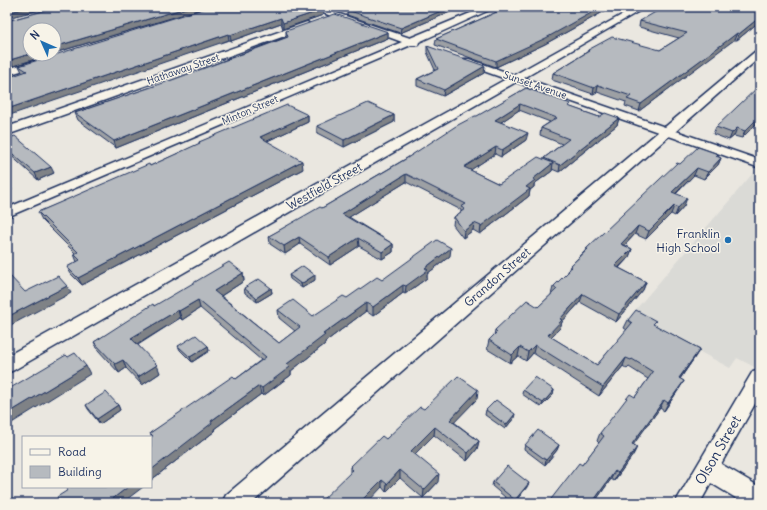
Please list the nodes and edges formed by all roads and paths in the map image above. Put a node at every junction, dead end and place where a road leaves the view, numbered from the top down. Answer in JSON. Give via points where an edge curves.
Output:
{"nodes":[{"id":1,"x":311,"y":7,"type":"edge"},
{"id":2,"x":492,"y":7,"type":"edge"},
{"id":3,"x":642,"y":7,"type":"edge"},
{"id":4,"x":354,"y":9,"type":"edge"},
{"id":5,"x":335,"y":16,"type":"junction"},
{"id":6,"x":410,"y":42,"type":"junction"},
{"id":7,"x":426,"y":47,"type":"edge"},
{"id":8,"x":760,"y":52,"type":"edge"},
{"id":9,"x":455,"y":57,"type":"edge"},
{"id":10,"x":42,"y":62,"type":"edge"},
{"id":11,"x":7,"y":72,"type":"edge"},
{"id":12,"x":514,"y":78,"type":"junction"},
{"id":13,"x":667,"y":131,"type":"junction"},
{"id":14,"x":7,"y":132,"type":"edge"},
{"id":15,"x":760,"y":164,"type":"edge"},
{"id":16,"x":7,"y":213,"type":"edge"},
{"id":17,"x":7,"y":365,"type":"edge"},
{"id":18,"x":760,"y":377,"type":"edge"},
{"id":19,"x":707,"y":468,"type":"junction"},
{"id":20,"x":760,"y":500,"type":"edge"},
{"id":21,"x":234,"y":503,"type":"edge"},
{"id":22,"x":687,"y":503,"type":"edge"}],
"edges":[{"from":1,"to":5,"type":"street"},
{"from":2,"to":6,"type":"street","name":"Minton Street"},
{"from":3,"to":12,"type":"street","name":"Westfield Street"},
{"from":4,"to":5,"type":"street","name":"Hathaway Street"},
{"from":5,"to":6,"type":"street"},
{"from":5,"to":14,"type":"street","name":"Hathaway Street"},
{"from":6,"to":7,"type":"street"},
{"from":6,"to":16,"type":"street","name":"Minton Street"},
{"from":8,"to":13,"type":"street","name":"Grandon Street"},
{"from":9,"to":12,"type":"street","name":"Sunset Avenue"},
{"from":10,"to":11,"type":"street"},
{"from":12,"to":13,"type":"street","name":"Sunset Avenue"},
{"from":12,"to":17,"type":"street","name":"Westfield Street"},
{"from":13,"to":15,"type":"street","name":"Sunset Avenue"},
{"from":13,"to":21,"type":"street","name":"Grandon Street"},
{"from":18,"to":19,"type":"street","name":"Olson Street"},
{"from":19,"to":20,"type":"street"},
{"from":19,"to":22,"type":"street","name":"Olson Street"}]}
